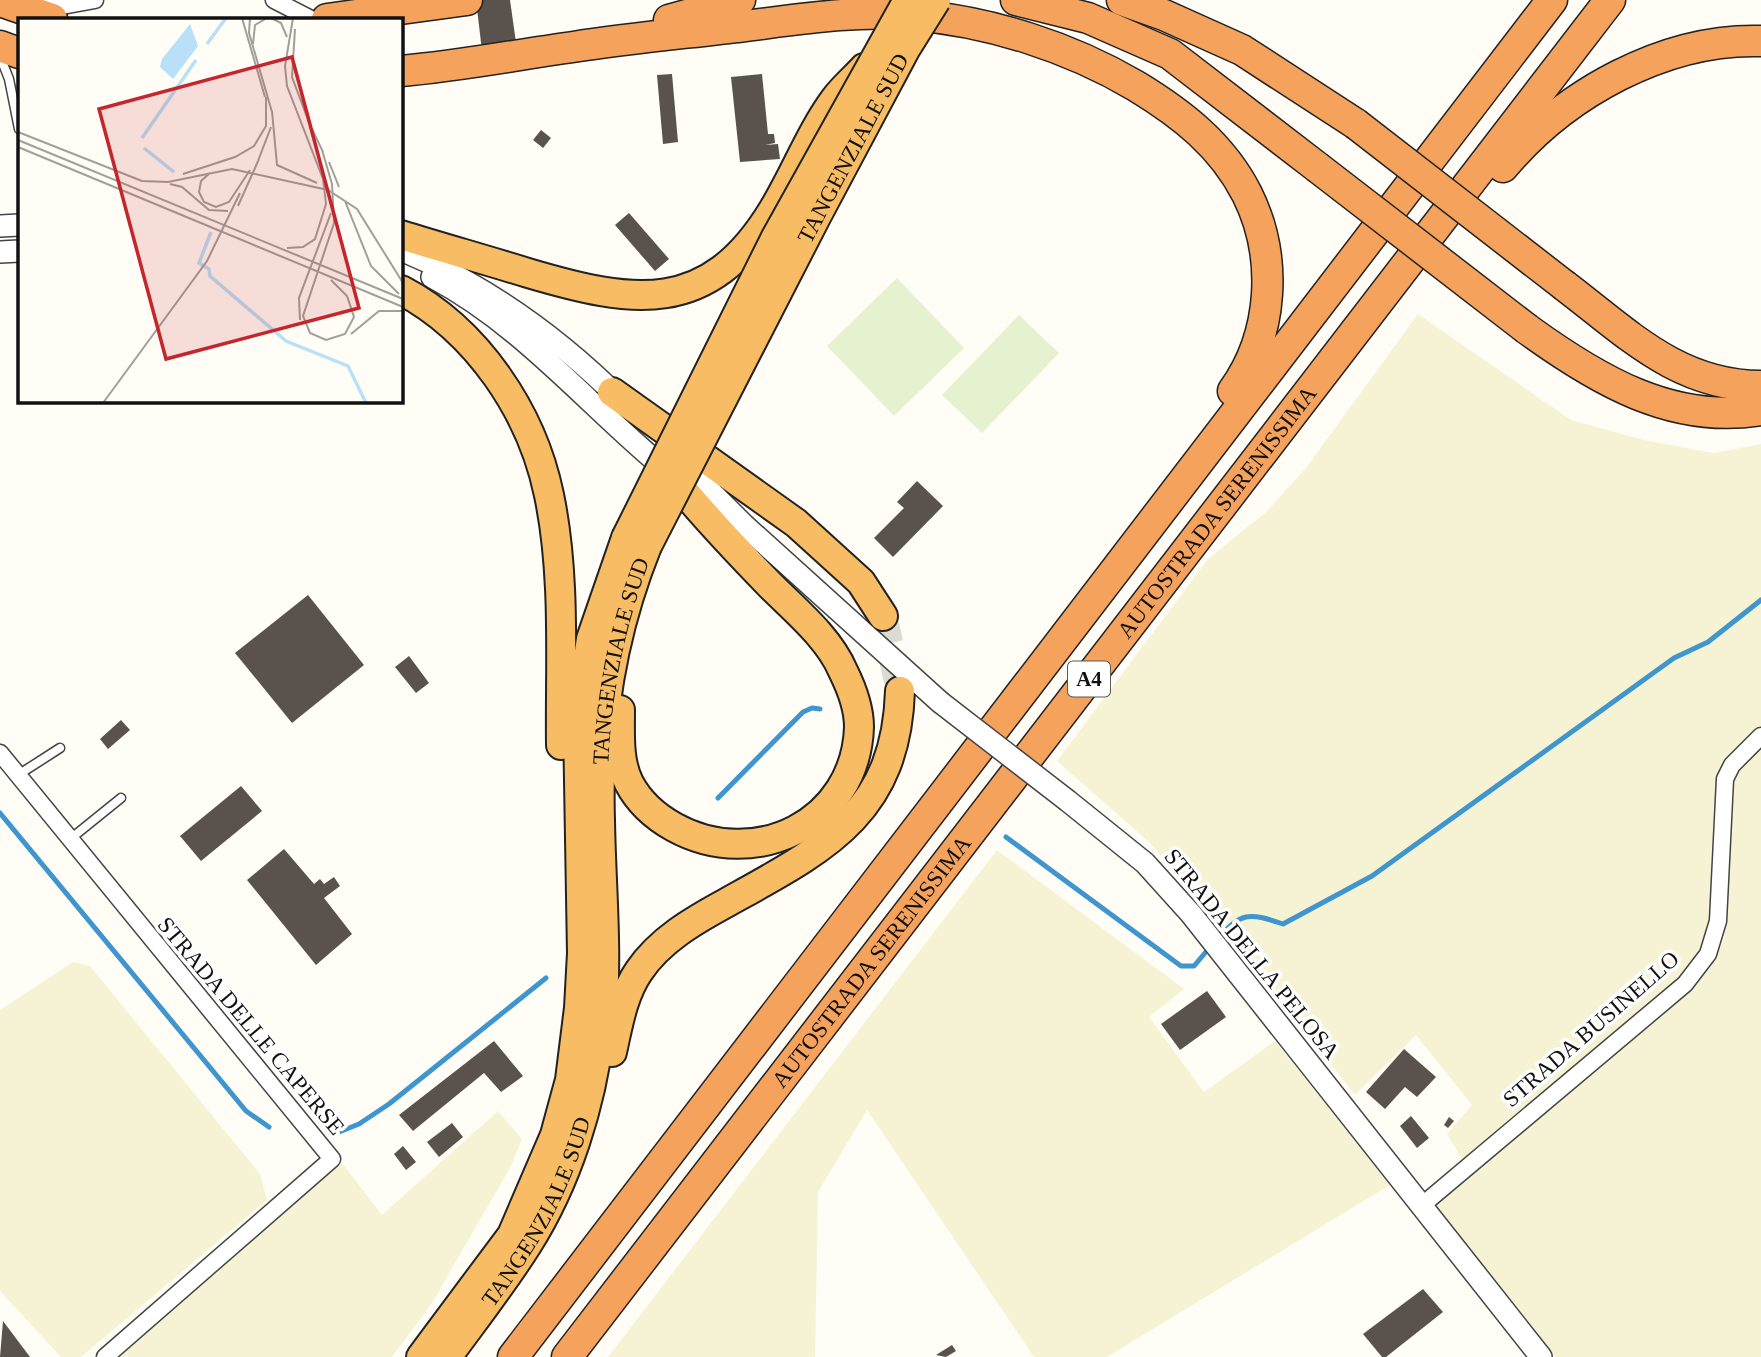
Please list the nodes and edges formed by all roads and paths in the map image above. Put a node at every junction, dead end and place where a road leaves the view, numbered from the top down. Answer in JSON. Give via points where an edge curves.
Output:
{"nodes":[{"id":1,"x":40,"y":0,"type":"edge"},
{"id":2,"x":95,"y":0,"type":"edge"},
{"id":3,"x":274,"y":0,"type":"edge"},
{"id":4,"x":467,"y":0,"type":"edge"},
{"id":5,"x":740,"y":0,"type":"edge"},
{"id":6,"x":908,"y":0,"type":"edge"},
{"id":7,"x":936,"y":0,"type":"edge"},
{"id":8,"x":1016,"y":0,"type":"edge"},
{"id":9,"x":1122,"y":0,"type":"edge"},
{"id":10,"x":1552,"y":0,"type":"edge"},
{"id":11,"x":1610,"y":0,"type":"edge"},
{"id":12,"x":0,"y":1,"type":"edge"},
{"id":13,"x":49,"y":18,"type":"edge"},
{"id":14,"x":309,"y":18,"type":"edge"},
{"id":15,"x":334,"y":18,"type":"edge"},
{"id":16,"x":1761,"y":41,"type":"edge"},
{"id":17,"x":0,"y":46,"type":"edge"},
{"id":18,"x":574,"y":46,"type":"junction"},
{"id":19,"x":18,"y":53,"type":"edge"},
{"id":20,"x":0,"y":56,"type":"edge"},
{"id":21,"x":873,"y":58,"type":"junction"},
{"id":22,"x":402,"y":71,"type":"edge"},
{"id":23,"x":18,"y":124,"type":"edge"},
{"id":24,"x":18,"y":225,"type":"edge"},
{"id":25,"x":0,"y":226,"type":"edge"},
{"id":26,"x":402,"y":235,"type":"edge"},
{"id":27,"x":402,"y":250,"type":"edge"},
{"id":28,"x":18,"y":251,"type":"edge"},
{"id":29,"x":0,"y":252,"type":"edge"},
{"id":30,"x":402,"y":266,"type":"edge"},
{"id":31,"x":402,"y":291,"type":"edge"},
{"id":32,"x":1761,"y":386,"type":"edge"},
{"id":33,"x":612,"y":392,"type":"junction"},
{"id":34,"x":1761,"y":410,"type":"edge"},
{"id":35,"x":668,"y":472,"type":"junction"},
{"id":36,"x":744,"y":525,"type":"junction"},
{"id":37,"x":637,"y":542,"type":"junction"},
{"id":38,"x":631,"y":587,"type":"junction"},
{"id":39,"x":883,"y":617,"type":"tunnel mouth"},
{"id":40,"x":900,"y":691,"type":"tunnel mouth"},
{"id":41,"x":1761,"y":736,"type":"edge"},
{"id":42,"x":1038,"y":746,"type":"junction"},
{"id":43,"x":60,"y":748,"type":"dead end"},
{"id":44,"x":0,"y":753,"type":"edge"},
{"id":45,"x":18,"y":776,"type":"junction"},
{"id":46,"x":121,"y":799,"type":"dead end"},
{"id":47,"x":933,"y":809,"type":"junction"},
{"id":48,"x":69,"y":840,"type":"junction"},
{"id":49,"x":582,"y":953,"type":"junction"},
{"id":50,"x":1420,"y":1207,"type":"junction"},
{"id":51,"x":528,"y":1244,"type":"junction"},
{"id":52,"x":105,"y":1357,"type":"edge"},
{"id":53,"x":421,"y":1357,"type":"edge"},
{"id":54,"x":447,"y":1357,"type":"edge"},
{"id":55,"x":513,"y":1357,"type":"edge"},
{"id":56,"x":567,"y":1357,"type":"edge"},
{"id":57,"x":1541,"y":1357,"type":"edge"}],
"edges":[{"from":1,"to":2,"type":"street","via":[[62,6]]},
{"from":3,"to":14,"type":"street"},
{"from":4,"to":15,"type":"highway"},
{"from":5,"to":18,"type":"highway"},
{"from":6,"to":21,"type":"highway","name":"TANGENZIALE SUD","bridge":true},
{"from":7,"to":37,"type":"highway","name":"TANGENZIALE SUD","bridge":true},
{"from":8,"to":34,"type":"highway","bridge":true,"via":[[1088,18],[1170,54],[1593,375],[1637,395],[1692,411]]},
{"from":9,"to":32,"type":"highway","bridge":true,"via":[[1242,50],[1356,124],[1676,368],[1715,382]]},
{"from":10,"to":47,"type":"highway","name":"AUTOSTRADA SERENISSIMA","number":"A4"},
{"from":11,"to":42,"type":"highway","name":"AUTOSTRADA SERENISSIMA","number":"A4"},
{"from":12,"to":13,"type":"highway"},
{"from":16,"to":42,"type":"highway","via":[[1707,45],[1641,66],[1575,102],[1518,149]]},
{"from":17,"to":19,"type":"highway"},
{"from":18,"to":22,"type":"highway"},
{"from":18,"to":47,"type":"highway","via":[[857,15],[914,15],[993,30],[1093,63],[1166,105],[1224,157],[1252,206],[1265,244],[1268,280],[1261,332],[1246,371]]},
{"from":20,"to":23,"type":"lane"},
{"from":21,"to":26,"type":"highway","via":[[835,99],[745,248],[717,275],[681,290],[650,297],[611,295]]},
{"from":21,"to":37,"type":"highway","name":"TANGENZIALE SUD","bridge":true,"via":[[646,492]]},
{"from":24,"to":25,"type":"street"},
{"from":27,"to":33,"type":"street","name":"STRADA DELLA PELOSA","via":[[496,298]]},
{"from":28,"to":29,"type":"street"},
{"from":30,"to":35,"type":"street","via":[[433,278],[499,319],[563,372]]},
{"from":31,"to":49,"type":"highway","via":[[445,319],[488,363],[516,408],[549,494],[559,600],[563,834]]},
{"from":33,"to":36,"type":"street","name":"STRADA DELLA PELOSA"},
{"from":33,"to":39,"type":"highway","via":[[821,543],[861,582]]},
{"from":35,"to":36,"type":"street","name":"STRADA DELLA PELOSA"},
{"from":35,"to":38,"type":"highway","via":[[829,648],[853,696],[859,726],[843,787],[799,830],[762,844],[720,845],[690,836],[656,817],[642,801],[629,782],[619,744],[620,693],[633,622]]},
{"from":36,"to":50,"type":"street","name":"STRADA DELLA PELOSA","bridge":true,"via":[[940,702],[1145,863],[1191,914]]},
{"from":37,"to":38,"type":"highway","name":"TANGENZIALE SUD"},
{"from":37,"to":49,"type":"highway","name":"TANGENZIALE SUD","via":[[592,639],[578,723]]},
{"from":38,"to":51,"type":"highway","name":"TANGENZIALE SUD","via":[[608,672],[600,751],[604,956],[600,1029],[577,1135]]},
{"from":40,"to":51,"type":"highway","via":[[899,719],[888,762],[860,811],[836,837],[689,923],[660,946],[638,972],[621,1015],[592,1134],[553,1213]]},
{"from":41,"to":50,"type":"street","name":"STRADA BUSINELLO","via":[[1732,765],[1725,779],[1718,921],[1708,954],[1685,984]]},
{"from":42,"to":56,"type":"highway","name":"AUTOSTRADA SERENISSIMA","number":"A4"},
{"from":43,"to":45,"type":"lane"},
{"from":44,"to":45,"type":"street","name":"STRADA DELLE CAPERSE"},
{"from":45,"to":48,"type":"street","name":"STRADA DELLE CAPERSE"},
{"from":46,"to":48,"type":"lane"},
{"from":47,"to":55,"type":"highway","name":"AUTOSTRADA SERENISSIMA","number":"A4"},
{"from":48,"to":52,"type":"street","name":"STRADA DELLE CAPERSE","via":[[332,1159]]},
{"from":49,"to":53,"type":"highway","name":"TANGENZIALE SUD","via":[[570,1080],[555,1135],[512,1236]]},
{"from":50,"to":57,"type":"street","name":"STRADA DELLA PELOSA"},
{"from":51,"to":54,"type":"highway","name":"TANGENZIALE SUD"}]}
